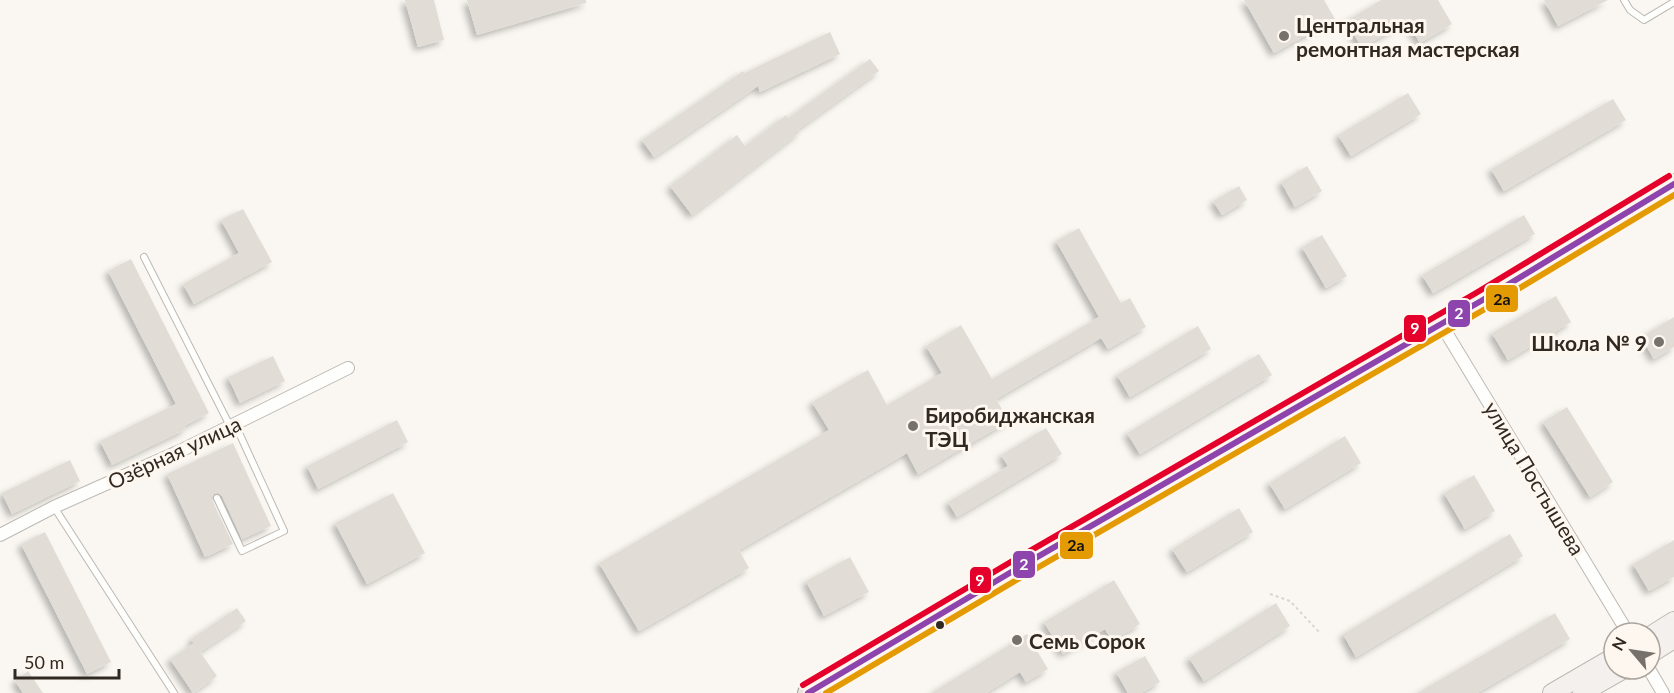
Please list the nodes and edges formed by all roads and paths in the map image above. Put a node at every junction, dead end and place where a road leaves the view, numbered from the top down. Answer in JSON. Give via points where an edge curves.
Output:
{"nodes":[{"id":1,"x":1624,"y":0,"type":"edge"},
{"id":2,"x":1674,"y":2,"type":"edge"},
{"id":3,"x":1674,"y":184,"type":"edge"},
{"id":4,"x":144,"y":257,"type":"dead end"},
{"id":5,"x":1442,"y":324,"type":"junction"},
{"id":6,"x":348,"y":368,"type":"dead end"},
{"id":7,"x":232,"y":425,"type":"junction"},
{"id":8,"x":217,"y":498,"type":"dead end"},
{"id":9,"x":54,"y":507,"type":"junction"},
{"id":10,"x":0,"y":535,"type":"edge"},
{"id":11,"x":1270,"y":594,"type":"dead end"},
{"id":12,"x":1621,"y":621,"type":"edge"},
{"id":13,"x":1319,"y":632,"type":"dead end"},
{"id":14,"x":1602,"y":664,"type":"edge"},
{"id":15,"x":1603,"y":681,"type":"edge"},
{"id":16,"x":174,"y":693,"type":"edge"},
{"id":17,"x":808,"y":693,"type":"edge"},
{"id":18,"x":1552,"y":693,"type":"edge"},
{"id":19,"x":1582,"y":693,"type":"edge"}],
"edges":[{"from":1,"to":2,"type":"lane","via":[[1644,20]]},
{"from":3,"to":5,"type":"main road"},
{"from":4,"to":7,"type":"lane"},
{"from":5,"to":12,"type":"street","name":"улица Постышева"},
{"from":5,"to":17,"type":"main road"},
{"from":6,"to":7,"type":"street","name":"Озёрная улица"},
{"from":7,"to":8,"type":"lane","via":[[284,531],[242,551]]},
{"from":7,"to":9,"type":"street","name":"Озёрная улица"},
{"from":9,"to":10,"type":"street","name":"Озёрная улица"},
{"from":9,"to":16,"type":"lane"},
{"from":11,"to":13,"type":"path","via":[[1290,601]]},
{"from":14,"to":18,"type":"main road"},
{"from":15,"to":19,"type":"main road"}]}
